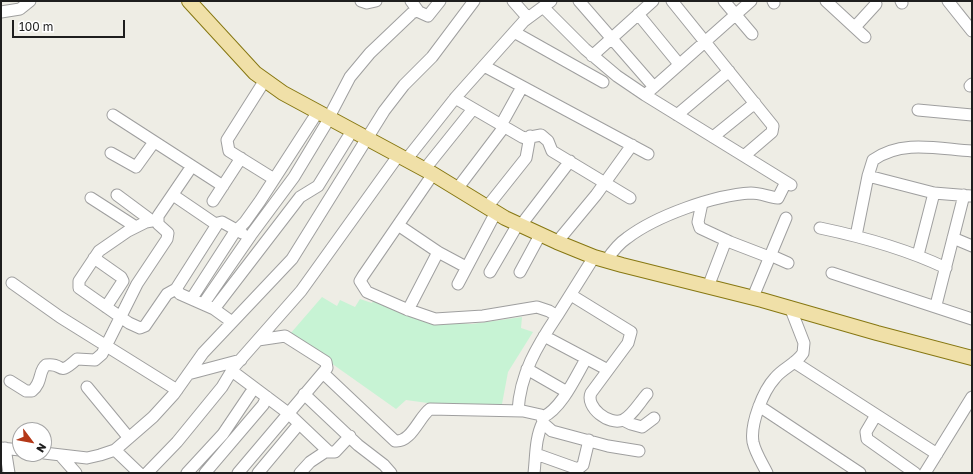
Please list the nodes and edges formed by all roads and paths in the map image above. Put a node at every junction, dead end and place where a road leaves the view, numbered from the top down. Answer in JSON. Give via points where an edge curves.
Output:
{"nodes":[{"id":1,"x":30,"y":1,"type":"edge"},
{"id":2,"x":189,"y":1,"type":"edge"},
{"id":3,"x":361,"y":1,"type":"edge"},
{"id":4,"x":376,"y":1,"type":"edge"},
{"id":5,"x":411,"y":1,"type":"edge"},
{"id":6,"x":440,"y":1,"type":"edge"},
{"id":7,"x":474,"y":1,"type":"edge"},
{"id":8,"x":513,"y":1,"type":"edge"},
{"id":9,"x":579,"y":1,"type":"edge"},
{"id":10,"x":653,"y":1,"type":"edge"},
{"id":11,"x":672,"y":1,"type":"edge"},
{"id":12,"x":724,"y":1,"type":"edge"},
{"id":13,"x":751,"y":1,"type":"edge"},
{"id":14,"x":948,"y":1,"type":"edge"},
{"id":15,"x":832,"y":3,"type":"edge"},
{"id":16,"x":547,"y":4,"type":"edge"},
{"id":17,"x":876,"y":4,"type":"dead end"},
{"id":18,"x":1,"y":12,"type":"edge"},
{"id":19,"x":419,"y":12,"type":"junction"},
{"id":20,"x":638,"y":14,"type":"junction"},
{"id":21,"x":735,"y":14,"type":"junction"},
{"id":22,"x":528,"y":18,"type":"junction"},
{"id":23,"x":855,"y":27,"type":"junction"},
{"id":24,"x":972,"y":31,"type":"edge"},
{"id":25,"x":514,"y":32,"type":"junction"},
{"id":26,"x":752,"y":34,"type":"dead end"},
{"id":27,"x":612,"y":37,"type":"junction"},
{"id":28,"x":865,"y":37,"type":"dead end"},
{"id":29,"x":705,"y":41,"type":"junction"},
{"id":30,"x":592,"y":56,"type":"junction"},
{"id":31,"x":679,"y":64,"type":"junction"},
{"id":32,"x":484,"y":66,"type":"junction"},
{"id":33,"x":730,"y":71,"type":"junction"},
{"id":34,"x":264,"y":80,"type":"junction"},
{"id":35,"x":603,"y":82,"type":"dead end"},
{"id":36,"x":522,"y":87,"type":"junction"},
{"id":37,"x":654,"y":87,"type":"junction"},
{"id":38,"x":644,"y":95,"type":"junction"},
{"id":39,"x":455,"y":98,"type":"junction"},
{"id":40,"x":755,"y":102,"type":"junction"},
{"id":41,"x":473,"y":109,"type":"junction"},
{"id":42,"x":918,"y":110,"type":"dead end"},
{"id":43,"x":113,"y":115,"type":"dead end"},
{"id":44,"x":677,"y":115,"type":"junction"},
{"id":45,"x":972,"y":115,"type":"edge"},
{"id":46,"x":325,"y":117,"type":"junction"},
{"id":47,"x":503,"y":126,"type":"junction"},
{"id":48,"x":352,"y":131,"type":"junction"},
{"id":49,"x":530,"y":136,"type":"junction"},
{"id":50,"x":713,"y":137,"type":"junction"},
{"id":51,"x":368,"y":140,"type":"junction"},
{"id":52,"x":154,"y":142,"type":"junction"},
{"id":53,"x":632,"y":145,"type":"junction"},
{"id":54,"x":972,"y":150,"type":"edge"},
{"id":55,"x":111,"y":153,"type":"dead end"},
{"id":56,"x":648,"y":154,"type":"dead end"},
{"id":57,"x":744,"y":156,"type":"junction"},
{"id":58,"x":240,"y":158,"type":"junction"},
{"id":59,"x":402,"y":158,"type":"junction"},
{"id":60,"x":570,"y":161,"type":"junction"},
{"id":61,"x":192,"y":166,"type":"junction"},
{"id":62,"x":428,"y":172,"type":"junction"},
{"id":63,"x":868,"y":176,"type":"junction"},
{"id":64,"x":274,"y":179,"type":"junction"},
{"id":65,"x":605,"y":182,"type":"junction"},
{"id":66,"x":223,"y":186,"type":"junction"},
{"id":67,"x":457,"y":189,"type":"junction"},
{"id":68,"x":934,"y":193,"type":"junction"},
{"id":69,"x":117,"y":195,"type":"dead end"},
{"id":70,"x":173,"y":195,"type":"junction"},
{"id":71,"x":968,"y":195,"type":"edge"},
{"id":72,"x":92,"y":198,"type":"dead end"},
{"id":73,"x":630,"y":198,"type":"dead end"},
{"id":74,"x":213,"y":200,"type":"dead end"},
{"id":75,"x":702,"y":203,"type":"junction"},
{"id":76,"x":492,"y":210,"type":"junction"},
{"id":77,"x":786,"y":218,"type":"dead end"},
{"id":78,"x":155,"y":220,"type":"junction"},
{"id":79,"x":217,"y":225,"type":"junction"},
{"id":80,"x":398,"y":225,"type":"junction"},
{"id":81,"x":520,"y":225,"type":"junction"},
{"id":82,"x":136,"y":227,"type":"junction"},
{"id":83,"x":820,"y":228,"type":"dead end"},
{"id":84,"x":237,"y":230,"type":"junction"},
{"id":85,"x":540,"y":234,"type":"junction"},
{"id":86,"x":856,"y":236,"type":"junction"},
{"id":87,"x":249,"y":237,"type":"junction"},
{"id":88,"x":953,"y":238,"type":"junction"},
{"id":89,"x":726,"y":240,"type":"junction"},
{"id":90,"x":557,"y":242,"type":"junction"},
{"id":91,"x":972,"y":246,"type":"edge"},
{"id":92,"x":438,"y":252,"type":"junction"},
{"id":93,"x":918,"y":255,"type":"junction"},
{"id":94,"x":769,"y":256,"type":"junction"},
{"id":95,"x":94,"y":258,"type":"junction"},
{"id":96,"x":600,"y":259,"type":"junction"},
{"id":97,"x":788,"y":263,"type":"dead end"},
{"id":98,"x":466,"y":267,"type":"junction"},
{"id":99,"x":946,"y":268,"type":"junction"},
{"id":100,"x":490,"y":272,"type":"dead end"},
{"id":101,"x":520,"y":272,"type":"dead end"},
{"id":102,"x":832,"y":273,"type":"dead end"},
{"id":103,"x":12,"y":283,"type":"dead end"},
{"id":104,"x":458,"y":284,"type":"dead end"},
{"id":105,"x":708,"y":287,"type":"junction"},
{"id":106,"x":176,"y":289,"type":"junction"},
{"id":107,"x":571,"y":295,"type":"junction"},
{"id":108,"x":192,"y":298,"type":"junction"},
{"id":109,"x":753,"y":298,"type":"junction"},
{"id":110,"x":204,"y":303,"type":"junction"},
{"id":111,"x":936,"y":305,"type":"junction"},
{"id":112,"x":106,"y":307,"type":"junction"},
{"id":113,"x":790,"y":307,"type":"junction"},
{"id":114,"x":214,"y":308,"type":"junction"},
{"id":115,"x":408,"y":310,"type":"junction"},
{"id":116,"x":557,"y":316,"type":"junction"},
{"id":117,"x":121,"y":318,"type":"junction"},
{"id":118,"x":972,"y":318,"type":"edge"},
{"id":119,"x":232,"y":322,"type":"junction"},
{"id":120,"x":544,"y":336,"type":"junction"},
{"id":121,"x":258,"y":340,"type":"junction"},
{"id":122,"x":107,"y":346,"type":"junction"},
{"id":123,"x":972,"y":358,"type":"edge"},
{"id":124,"x":586,"y":359,"type":"junction"},
{"id":125,"x":241,"y":360,"type":"junction"},
{"id":126,"x":794,"y":362,"type":"junction"},
{"id":127,"x":527,"y":369,"type":"junction"},
{"id":128,"x":608,"y":370,"type":"junction"},
{"id":129,"x":232,"y":371,"type":"junction"},
{"id":130,"x":322,"y":373,"type":"junction"},
{"id":131,"x":188,"y":374,"type":"junction"},
{"id":132,"x":10,"y":381,"type":"dead end"},
{"id":133,"x":87,"y":387,"type":"dead end"},
{"id":134,"x":254,"y":388,"type":"junction"},
{"id":135,"x":177,"y":390,"type":"junction"},
{"id":136,"x":567,"y":392,"type":"junction"},
{"id":137,"x":304,"y":394,"type":"junction"},
{"id":138,"x":647,"y":394,"type":"dead end"},
{"id":139,"x":972,"y":397,"type":"edge"},
{"id":140,"x":267,"y":398,"type":"junction"},
{"id":141,"x":759,"y":406,"type":"junction"},
{"id":142,"x":518,"y":411,"type":"junction"},
{"id":143,"x":288,"y":414,"type":"junction"},
{"id":144,"x":876,"y":415,"type":"junction"},
{"id":145,"x":654,"y":418,"type":"dead end"},
{"id":146,"x":543,"y":419,"type":"junction"},
{"id":147,"x":623,"y":420,"type":"junction"},
{"id":148,"x":299,"y":424,"type":"junction"},
{"id":149,"x":350,"y":436,"type":"junction"},
{"id":150,"x":129,"y":438,"type":"junction"},
{"id":151,"x":589,"y":440,"type":"junction"},
{"id":152,"x":3,"y":448,"type":"edge"},
{"id":153,"x":115,"y":450,"type":"junction"},
{"id":154,"x":328,"y":451,"type":"junction"},
{"id":155,"x":639,"y":451,"type":"dead end"},
{"id":156,"x":52,"y":454,"type":"edge"},
{"id":157,"x":536,"y":454,"type":"junction"},
{"id":158,"x":937,"y":454,"type":"junction"},
{"id":159,"x":61,"y":456,"type":"junction"},
{"id":160,"x":304,"y":472,"type":"edge"},
{"id":161,"x":9,"y":473,"type":"edge"},
{"id":162,"x":76,"y":473,"type":"edge"},
{"id":163,"x":139,"y":473,"type":"edge"},
{"id":164,"x":147,"y":473,"type":"edge"},
{"id":165,"x":187,"y":473,"type":"edge"},
{"id":166,"x":205,"y":473,"type":"edge"},
{"id":167,"x":238,"y":473,"type":"edge"},
{"id":168,"x":258,"y":473,"type":"edge"},
{"id":169,"x":390,"y":473,"type":"edge"},
{"id":170,"x":534,"y":473,"type":"edge"},
{"id":171,"x":767,"y":473,"type":"edge"},
{"id":172,"x":860,"y":473,"type":"edge"},
{"id":173,"x":915,"y":473,"type":"edge"},
{"id":174,"x":925,"y":473,"type":"edge"}],
"edges":[{"from":1,"to":18,"type":"street","via":[[20,9]]},
{"from":2,"to":34,"type":"main road","via":[[228,46]]},
{"from":3,"to":4,"type":"street"},
{"from":5,"to":19,"type":"street"},
{"from":6,"to":19,"type":"street","via":[[428,16]]},
{"from":7,"to":51,"type":"street","via":[[432,57],[404,85],[384,111]]},
{"from":8,"to":22,"type":"street"},
{"from":9,"to":27,"type":"street"},
{"from":10,"to":20,"type":"street"},
{"from":11,"to":29,"type":"street"},
{"from":12,"to":21,"type":"street"},
{"from":13,"to":21,"type":"street"},
{"from":14,"to":24,"type":"street"},
{"from":15,"to":23,"type":"street"},
{"from":16,"to":22,"type":"street"},
{"from":16,"to":30,"type":"street"},
{"from":17,"to":23,"type":"street"},
{"from":19,"to":46,"type":"street","via":[[412,14],[385,39],[350,78]]},
{"from":20,"to":27,"type":"street"},
{"from":20,"to":31,"type":"street"},
{"from":21,"to":26,"type":"street"},
{"from":21,"to":29,"type":"street"},
{"from":22,"to":25,"type":"street"},
{"from":23,"to":28,"type":"street"},
{"from":25,"to":32,"type":"street"},
{"from":25,"to":35,"type":"street"},
{"from":27,"to":30,"type":"street"},
{"from":27,"to":37,"type":"street"},
{"from":29,"to":31,"type":"street"},
{"from":29,"to":33,"type":"street"},
{"from":30,"to":38,"type":"street"},
{"from":31,"to":37,"type":"street"},
{"from":32,"to":36,"type":"street"},
{"from":32,"to":39,"type":"street"},
{"from":33,"to":40,"type":"street"},
{"from":33,"to":44,"type":"street"},
{"from":34,"to":46,"type":"main road"},
{"from":34,"to":58,"type":"street","via":[[227,140],[228,151]]},
{"from":36,"to":47,"type":"street"},
{"from":36,"to":53,"type":"street"},
{"from":37,"to":38,"type":"street"},
{"from":38,"to":44,"type":"street"},
{"from":39,"to":41,"type":"street"},
{"from":39,"to":59,"type":"street"},
{"from":40,"to":50,"type":"street"},
{"from":40,"to":57,"type":"street","via":[[773,129]]},
{"from":41,"to":47,"type":"street"},
{"from":41,"to":62,"type":"street"},
{"from":42,"to":45,"type":"street"},
{"from":43,"to":52,"type":"street"},
{"from":44,"to":50,"type":"street"},
{"from":46,"to":48,"type":"main road"},
{"from":46,"to":64,"type":"street"},
{"from":46,"to":87,"type":"street","via":[[294,177]]},
{"from":47,"to":49,"type":"street","via":[[525,138]]},
{"from":47,"to":67,"type":"street"},
{"from":48,"to":51,"type":"main road"},
{"from":48,"to":114,"type":"street","via":[[318,186],[300,197]]},
{"from":49,"to":60,"type":"street","via":[[541,134],[548,141],[552,151]]},
{"from":49,"to":76,"type":"street","via":[[526,158]]},
{"from":50,"to":57,"type":"street"},
{"from":51,"to":59,"type":"main road"},
{"from":51,"to":119,"type":"street","via":[[292,259]]},
{"from":52,"to":55,"type":"street","via":[[136,167]]},
{"from":52,"to":61,"type":"street"},
{"from":53,"to":56,"type":"street"},
{"from":53,"to":65,"type":"street"},
{"from":54,"to":63,"type":"street","via":[[930,147],[896,149],[873,160]]},
{"from":57,"to":75,"type":"street","via":[[789,184],[778,198],[752,193],[730,195]]},
{"from":58,"to":64,"type":"street"},
{"from":58,"to":66,"type":"street"},
{"from":59,"to":62,"type":"main road"},
{"from":59,"to":121,"type":"street","via":[[319,269]]},
{"from":60,"to":65,"type":"street"},
{"from":60,"to":81,"type":"street"},
{"from":61,"to":66,"type":"street"},
{"from":61,"to":70,"type":"street"},
{"from":62,"to":67,"type":"main road"},
{"from":62,"to":80,"type":"street"},
{"from":63,"to":68,"type":"street"},
{"from":63,"to":86,"type":"street"},
{"from":64,"to":84,"type":"street"},
{"from":65,"to":73,"type":"street"},
{"from":65,"to":90,"type":"street"},
{"from":66,"to":74,"type":"street"},
{"from":67,"to":76,"type":"main road"},
{"from":68,"to":71,"type":"street"},
{"from":68,"to":93,"type":"street"},
{"from":69,"to":78,"type":"street"},
{"from":70,"to":78,"type":"street"},
{"from":70,"to":79,"type":"street"},
{"from":71,"to":88,"type":"street"},
{"from":72,"to":82,"type":"street"},
{"from":75,"to":89,"type":"street","via":[[698,222],[700,228]]},
{"from":75,"to":96,"type":"street","via":[[659,220],[627,237]]},
{"from":76,"to":81,"type":"main road"},
{"from":76,"to":98,"type":"street"},
{"from":77,"to":94,"type":"street"},
{"from":78,"to":82,"type":"street"},
{"from":78,"to":117,"type":"street","via":[[168,235],[137,284]]},
{"from":79,"to":84,"type":"street","via":[[220,222]]},
{"from":79,"to":106,"type":"street"},
{"from":80,"to":92,"type":"street"},
{"from":80,"to":115,"type":"street","via":[[360,281],[367,292]]},
{"from":81,"to":85,"type":"main road"},
{"from":81,"to":100,"type":"street"},
{"from":82,"to":95,"type":"street","via":[[107,244]]},
{"from":83,"to":86,"type":"street"},
{"from":84,"to":87,"type":"street"},
{"from":84,"to":108,"type":"street"},
{"from":85,"to":90,"type":"main road"},
{"from":85,"to":101,"type":"street"},
{"from":86,"to":93,"type":"street"},
{"from":87,"to":110,"type":"street"},
{"from":88,"to":91,"type":"street"},
{"from":88,"to":99,"type":"street"},
{"from":89,"to":94,"type":"street"},
{"from":89,"to":105,"type":"street"},
{"from":90,"to":96,"type":"main road"},
{"from":92,"to":98,"type":"street"},
{"from":92,"to":115,"type":"street"},
{"from":93,"to":99,"type":"street"},
{"from":94,"to":97,"type":"street"},
{"from":94,"to":109,"type":"street"},
{"from":95,"to":112,"type":"street","via":[[79,281],[79,288]]},
{"from":95,"to":112,"type":"street","via":[[122,277],[123,281]]},
{"from":96,"to":105,"type":"main road"},
{"from":96,"to":107,"type":"street"},
{"from":98,"to":104,"type":"street"},
{"from":99,"to":111,"type":"street"},
{"from":102,"to":111,"type":"street"},
{"from":103,"to":122,"type":"street"},
{"from":105,"to":109,"type":"main road"},
{"from":106,"to":108,"type":"street","via":[[180,294]]},
{"from":106,"to":117,"type":"street","via":[[167,294],[143,328],[137,328]]},
{"from":107,"to":116,"type":"street"},
{"from":107,"to":128,"type":"street","via":[[631,332],[628,343]]},
{"from":108,"to":110,"type":"street"},
{"from":109,"to":113,"type":"main road"},
{"from":110,"to":114,"type":"street"},
{"from":111,"to":118,"type":"street"},
{"from":112,"to":117,"type":"street"},
{"from":113,"to":123,"type":"main road"},
{"from":113,"to":126,"type":"street","via":[[804,343],[803,353]]},
{"from":114,"to":119,"type":"street"},
{"from":115,"to":116,"type":"street","via":[[435,319],[483,316],[537,307]]},
{"from":116,"to":120,"type":"street"},
{"from":117,"to":122,"type":"street"},
{"from":119,"to":131,"type":"street","via":[[203,353]]},
{"from":120,"to":124,"type":"street"},
{"from":120,"to":127,"type":"street"},
{"from":121,"to":125,"type":"street"},
{"from":121,"to":130,"type":"street","via":[[289,337],[326,362],[327,368]]},
{"from":122,"to":132,"type":"street","via":[[95,360],[80,358],[64,369],[46,365],[42,368],[40,382],[32,391],[26,391]]},
{"from":122,"to":135,"type":"street"},
{"from":124,"to":128,"type":"street"},
{"from":124,"to":136,"type":"street"},
{"from":125,"to":129,"type":"street"},
{"from":125,"to":131,"type":"street"},
{"from":126,"to":141,"type":"street","via":[[775,377]]},
{"from":126,"to":144,"type":"street"},
{"from":127,"to":136,"type":"street"},
{"from":127,"to":142,"type":"street"},
{"from":128,"to":147,"type":"street","via":[[591,393],[590,404],[609,419]]},
{"from":129,"to":134,"type":"street"},
{"from":129,"to":164,"type":"street","via":[[177,442]]},
{"from":130,"to":137,"type":"street"},
{"from":130,"to":142,"type":"street","via":[[395,441],[402,440],[412,432],[430,409]]},
{"from":131,"to":135,"type":"street"},
{"from":133,"to":150,"type":"street"},
{"from":134,"to":140,"type":"street"},
{"from":134,"to":165,"type":"street","via":[[223,434]]},
{"from":135,"to":150,"type":"street","via":[[153,417]]},
{"from":136,"to":146,"type":"street"},
{"from":137,"to":143,"type":"street"},
{"from":137,"to":149,"type":"street"},
{"from":138,"to":147,"type":"street"},
{"from":139,"to":158,"type":"street"},
{"from":140,"to":143,"type":"street"},
{"from":140,"to":166,"type":"street"},
{"from":141,"to":171,"type":"street","via":[[753,442]]},
{"from":141,"to":172,"type":"street"},
{"from":142,"to":146,"type":"street","via":[[535,413]]},
{"from":143,"to":148,"type":"street"},
{"from":143,"to":167,"type":"street"},
{"from":144,"to":158,"type":"street"},
{"from":144,"to":173,"type":"street","via":[[866,432],[867,439]]},
{"from":145,"to":147,"type":"street","via":[[642,427]]},
{"from":146,"to":151,"type":"street","via":[[547,428],[552,431]]},
{"from":146,"to":157,"type":"street"},
{"from":148,"to":154,"type":"street"},
{"from":148,"to":168,"type":"street"},
{"from":149,"to":154,"type":"street","via":[[335,452]]},
{"from":149,"to":169,"type":"street"},
{"from":150,"to":153,"type":"street"},
{"from":151,"to":155,"type":"street"},
{"from":151,"to":157,"type":"street","via":[[582,465],[578,469]]},
{"from":152,"to":161,"type":"street"},
{"from":153,"to":159,"type":"street","via":[[87,458]]},
{"from":153,"to":163,"type":"street"},
{"from":154,"to":160,"type":"street","via":[[320,455]]},
{"from":156,"to":159,"type":"street"},
{"from":157,"to":170,"type":"street"},
{"from":158,"to":174,"type":"street"},
{"from":159,"to":162,"type":"street"}]}
